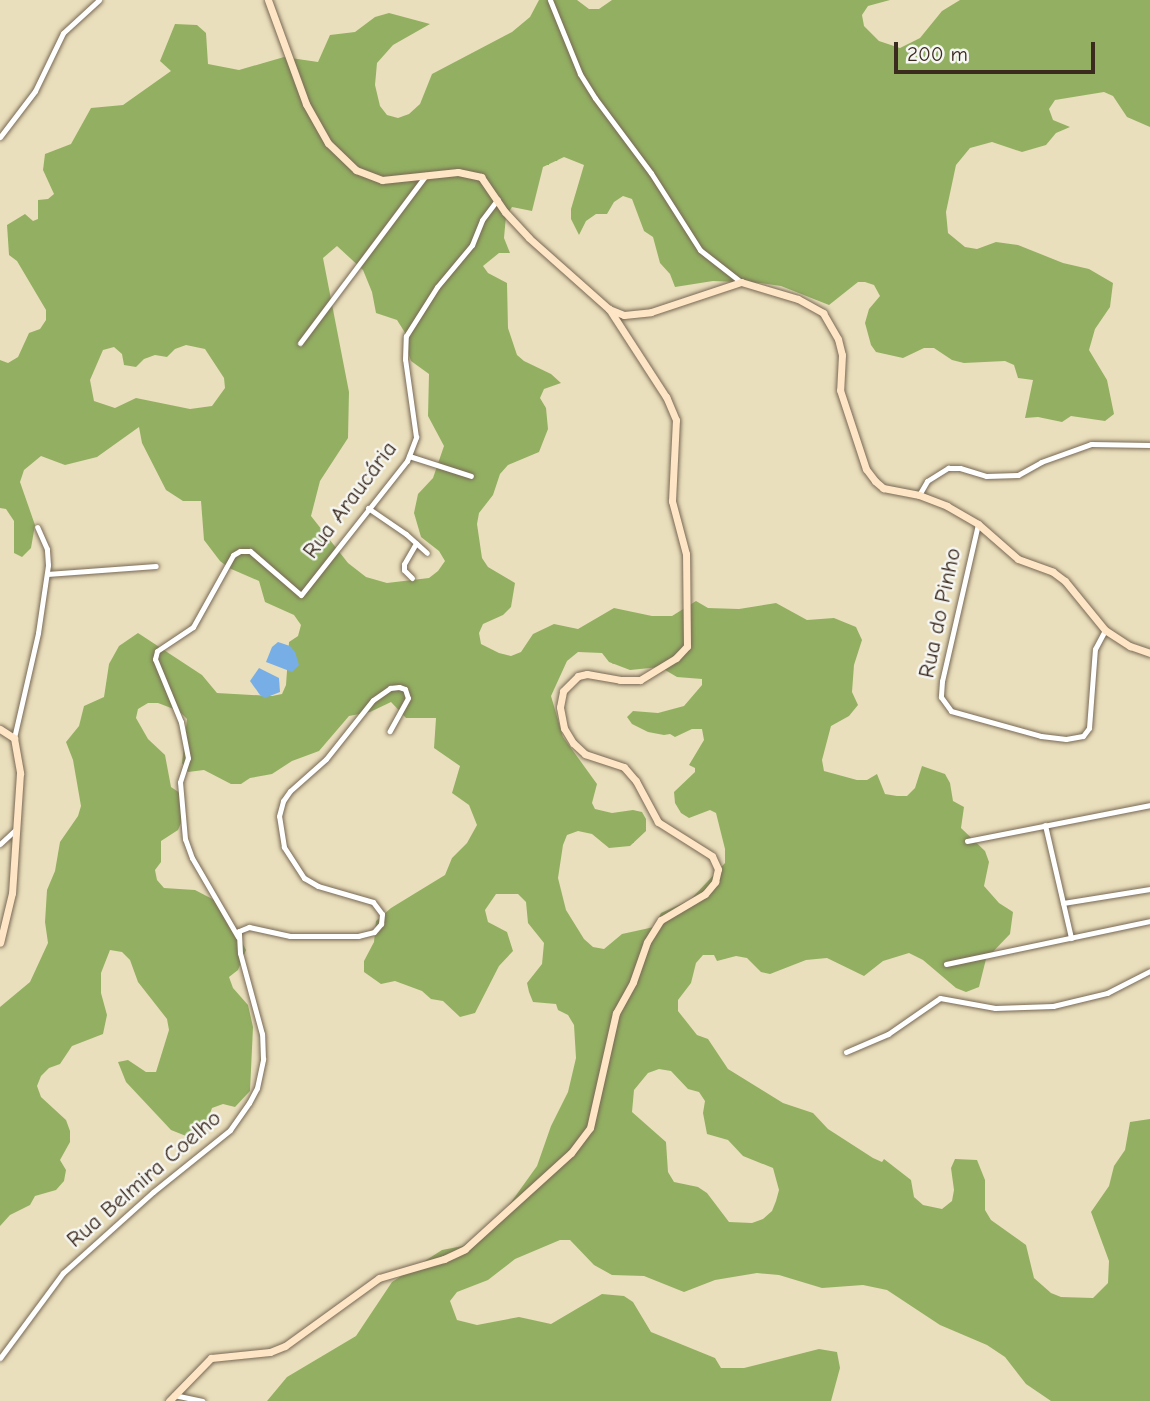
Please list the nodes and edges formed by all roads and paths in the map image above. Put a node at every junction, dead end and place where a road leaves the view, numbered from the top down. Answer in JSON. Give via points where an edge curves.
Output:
{"nodes":[{"id":1,"x":99,"y":0,"type":"edge"},
{"id":2,"x":268,"y":0,"type":"edge"},
{"id":3,"x":550,"y":0,"type":"edge"},
{"id":4,"x":0,"y":137,"type":"edge"},
{"id":5,"x":426,"y":176,"type":"junction"},
{"id":6,"x":498,"y":199,"type":"junction"},
{"id":7,"x":741,"y":282,"type":"junction"},
{"id":8,"x":609,"y":309,"type":"junction"},
{"id":9,"x":300,"y":343,"type":"dead end"},
{"id":10,"x":1150,"y":445,"type":"edge"},
{"id":11,"x":409,"y":456,"type":"junction"},
{"id":12,"x":471,"y":476,"type":"dead end"},
{"id":13,"x":919,"y":495,"type":"junction"},
{"id":14,"x":368,"y":508,"type":"junction"},
{"id":15,"x":978,"y":524,"type":"junction"},
{"id":16,"x":37,"y":527,"type":"dead end"},
{"id":17,"x":416,"y":543,"type":"junction"},
{"id":18,"x":427,"y":553,"type":"dead end"},
{"id":19,"x":156,"y":566,"type":"dead end"},
{"id":20,"x":47,"y":574,"type":"junction"},
{"id":21,"x":412,"y":578,"type":"dead end"},
{"id":22,"x":301,"y":595,"type":"joint"},
{"id":23,"x":1105,"y":630,"type":"junction"},
{"id":24,"x":1150,"y":653,"type":"edge"},
{"id":25,"x":0,"y":729,"type":"edge"},
{"id":26,"x":390,"y":731,"type":"dead end"},
{"id":27,"x":13,"y":738,"type":"junction"},
{"id":28,"x":1150,"y":805,"type":"edge"},
{"id":29,"x":1045,"y":825,"type":"junction"},
{"id":30,"x":19,"y":827,"type":"junction"},
{"id":31,"x":967,"y":841,"type":"dead end"},
{"id":32,"x":0,"y":844,"type":"edge"},
{"id":33,"x":1150,"y":889,"type":"edge"},
{"id":34,"x":1063,"y":904,"type":"junction"},
{"id":35,"x":1150,"y":921,"type":"edge"},
{"id":36,"x":238,"y":937,"type":"junction"},
{"id":37,"x":1071,"y":938,"type":"junction"},
{"id":38,"x":0,"y":943,"type":"edge"},
{"id":39,"x":946,"y":964,"type":"dead end"},
{"id":40,"x":1150,"y":971,"type":"edge"},
{"id":41,"x":846,"y":1052,"type":"dead end"},
{"id":42,"x":0,"y":1358,"type":"edge"},
{"id":43,"x":172,"y":1398,"type":"edge"},
{"id":44,"x":202,"y":1401,"type":"edge"}],
"edges":[{"from":1,"to":4,"type":"street","via":[[64,33],[35,91]]},
{"from":2,"to":5,"type":"street","via":[[306,104],[328,144],[369,176],[382,180]]},
{"from":3,"to":7,"type":"street","via":[[575,63],[595,98],[700,250]]},
{"from":5,"to":6,"type":"street","via":[[472,174],[488,184]]},
{"from":5,"to":9,"type":"street"},
{"from":6,"to":8,"type":"street","via":[[529,238]]},
{"from":6,"to":11,"type":"street","name":"Rua Araucária","via":[[482,220],[472,245],[437,287],[406,337],[416,437]]},
{"from":7,"to":8,"type":"street","via":[[651,312],[624,315]]},
{"from":7,"to":13,"type":"street","via":[[798,299],[822,313],[838,339],[840,390],[866,469],[883,488]]},
{"from":8,"to":43,"type":"street","via":[[676,420],[672,501],[686,554],[687,646],[640,680],[578,676],[563,691],[560,707],[573,743],[585,754],[624,766],[658,822],[712,856],[718,869],[715,882],[705,894],[661,920],[647,942],[616,1013],[590,1128],[571,1153],[465,1249],[379,1278],[285,1346],[270,1352],[211,1358]]},
{"from":10,"to":13,"type":"street","via":[[1091,444],[1018,475],[986,476],[948,468],[927,481]]},
{"from":11,"to":12,"type":"street"},
{"from":11,"to":14,"type":"street","name":"Rua Araucária"},
{"from":13,"to":15,"type":"street"},
{"from":14,"to":17,"type":"street"},
{"from":14,"to":22,"type":"street","name":"Rua Araucária"},
{"from":15,"to":23,"type":"street","via":[[1018,559],[1065,581]]},
{"from":15,"to":23,"type":"street","name":"Rua do Pinho","via":[[942,681],[941,697],[951,711],[1049,738],[1083,736],[1089,728],[1093,661]]},
{"from":16,"to":20,"type":"street","via":[[47,549]]},
{"from":17,"to":18,"type":"street"},
{"from":17,"to":21,"type":"street","via":[[404,564]]},
{"from":19,"to":20,"type":"street"},
{"from":20,"to":27,"type":"street"},
{"from":22,"to":36,"type":"street","name":"Rua Belmira Coelho","via":[[250,551],[240,551],[233,555],[192,627],[157,651],[155,659],[181,722],[188,758],[180,782],[185,839]]},
{"from":23,"to":24,"type":"street"},
{"from":25,"to":27,"type":"street"},
{"from":26,"to":36,"type":"street","via":[[408,698],[399,687],[373,700],[326,759],[283,801],[279,816],[284,847],[297,870],[318,886],[373,902],[382,914],[378,929],[358,936],[290,936],[248,927],[239,931]]},
{"from":27,"to":30,"type":"street","via":[[20,766]]},
{"from":28,"to":29,"type":"street"},
{"from":29,"to":31,"type":"street"},
{"from":29,"to":34,"type":"street"},
{"from":30,"to":32,"type":"street"},
{"from":30,"to":38,"type":"street","via":[[12,893]]},
{"from":33,"to":34,"type":"street"},
{"from":34,"to":37,"type":"street"},
{"from":35,"to":37,"type":"street"},
{"from":36,"to":42,"type":"street","name":"Rua Belmira Coelho","via":[[262,1034],[257,1088],[230,1130],[63,1273]]},
{"from":37,"to":39,"type":"street"},
{"from":40,"to":41,"type":"street","via":[[1107,993],[1053,1006],[995,1008],[940,998],[888,1034]]},
{"from":43,"to":44,"type":"street"}]}
